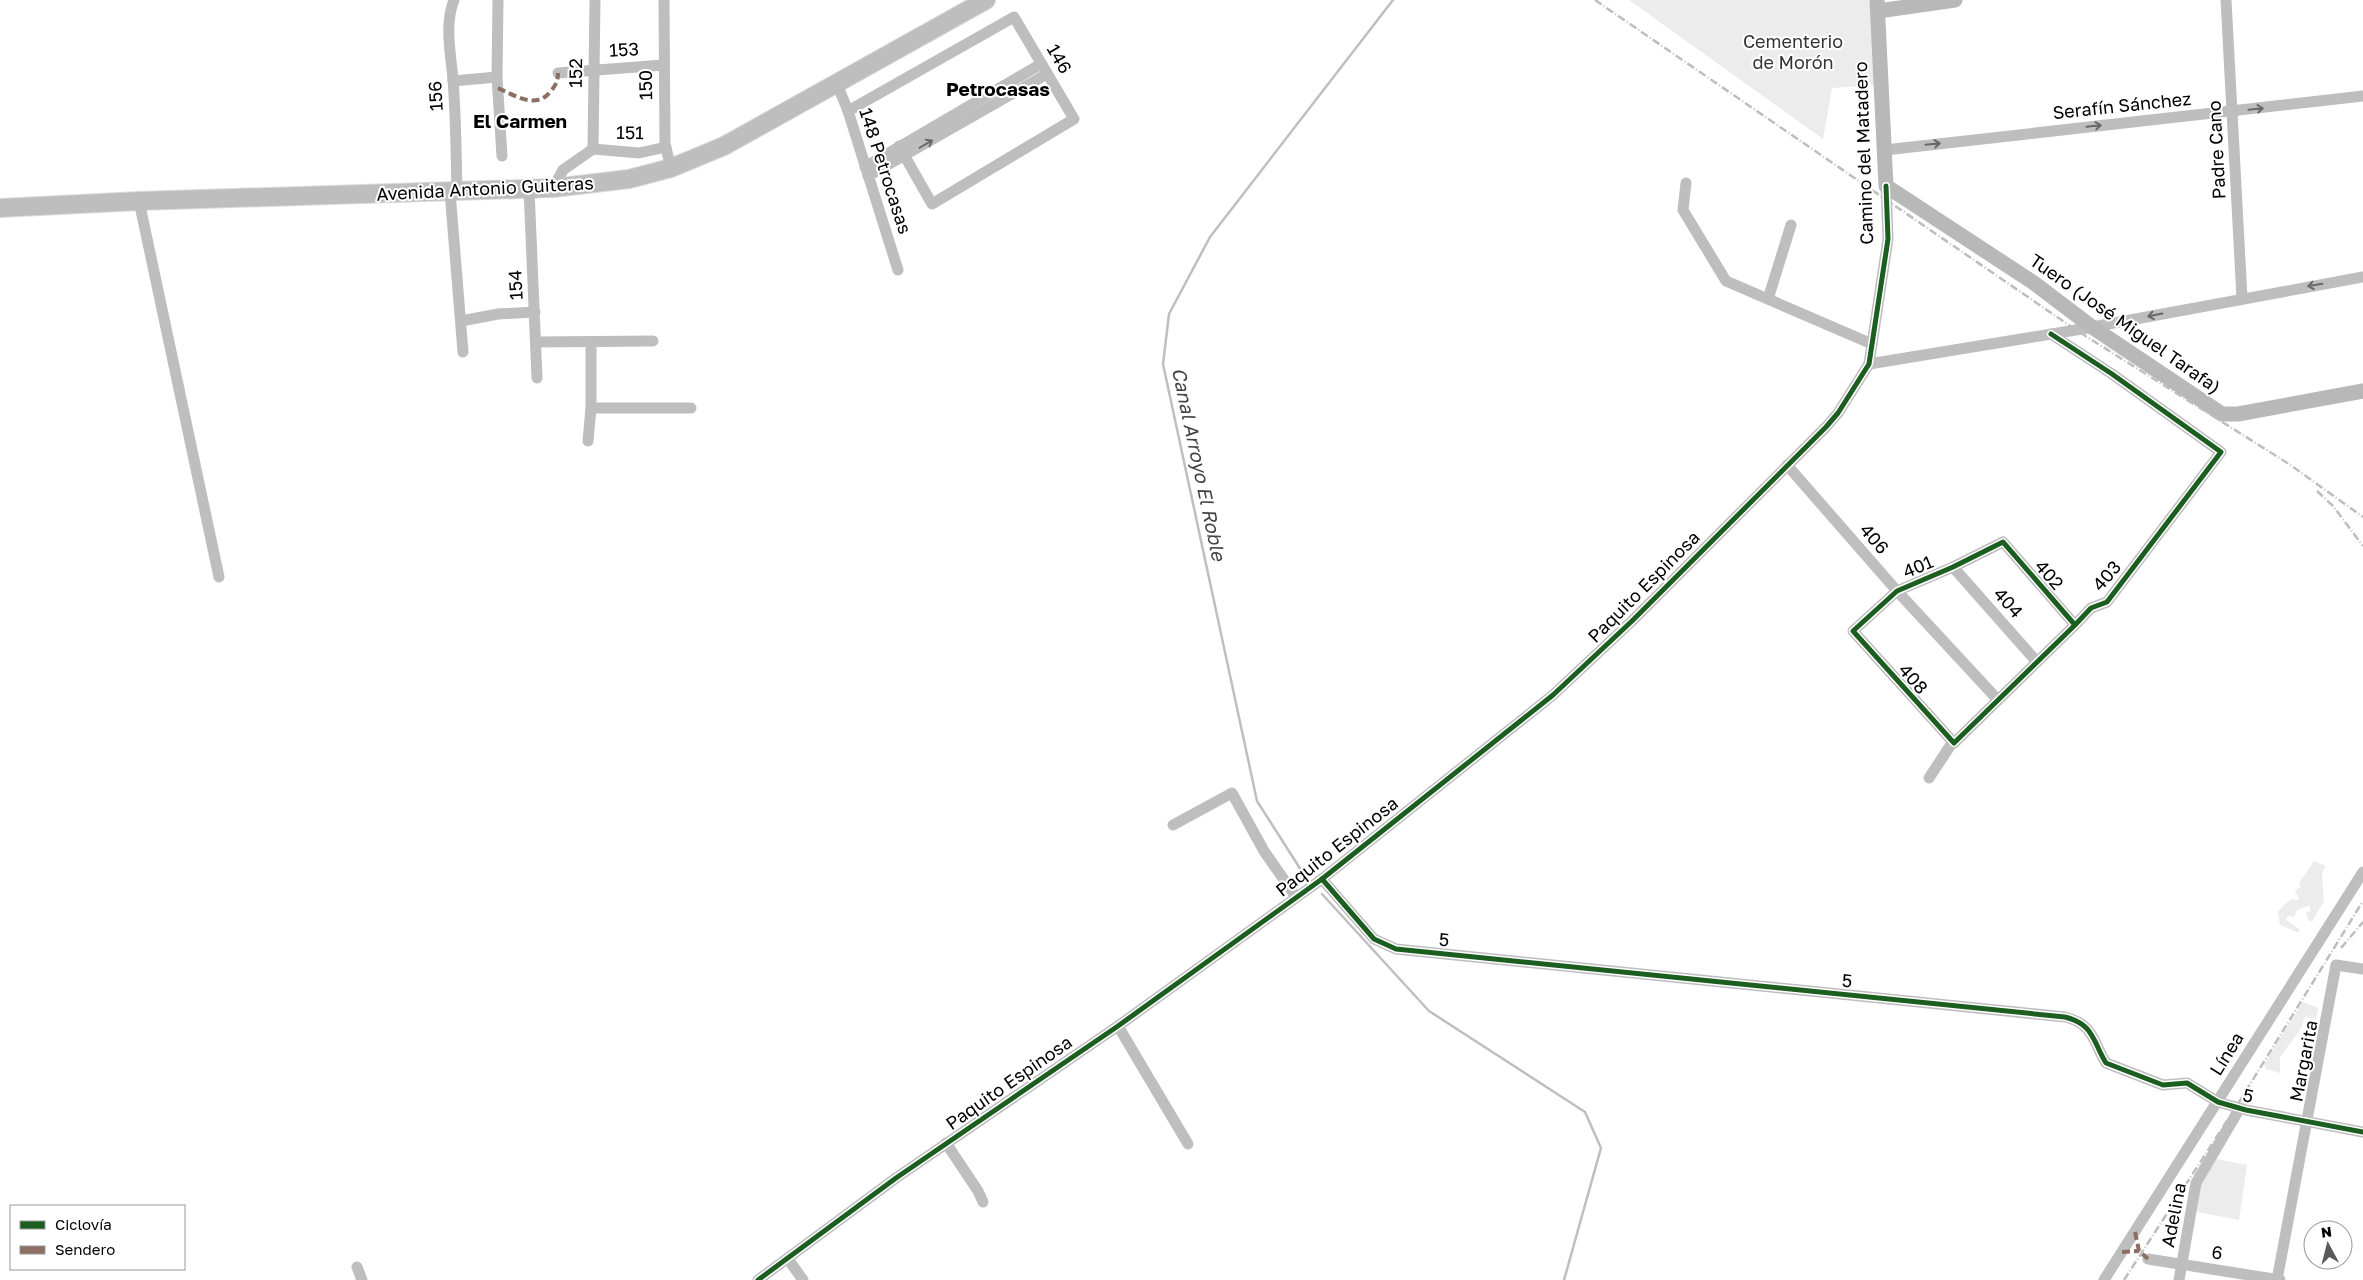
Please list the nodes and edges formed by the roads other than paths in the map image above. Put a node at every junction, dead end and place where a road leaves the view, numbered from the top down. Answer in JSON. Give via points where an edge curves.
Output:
{"nodes":[{"id":1,"x":454,"y":0,"type":"edge"},
{"id":2,"x":498,"y":0,"type":"edge"},
{"id":3,"x":595,"y":0,"type":"edge"},
{"id":4,"x":664,"y":0,"type":"edge"},
{"id":5,"x":986,"y":0,"type":"edge"},
{"id":6,"x":1956,"y":0,"type":"edge"},
{"id":7,"x":2226,"y":0,"type":"edge"},
{"id":8,"x":1878,"y":5,"type":"edge"},
{"id":9,"x":663,"y":65,"type":"junction"},
{"id":10,"x":594,"y":69,"type":"junction"},
{"id":11,"x":1044,"y":69,"type":"junction"},
{"id":12,"x":558,"y":73,"type":"dead end"},
{"id":13,"x":497,"y":77,"type":"junction"},
{"id":14,"x":453,"y":81,"type":"junction"},
{"id":15,"x":837,"y":84,"type":"junction"},
{"id":16,"x":2363,"y":96,"type":"edge"},
{"id":17,"x":848,"y":111,"type":"junction"},
{"id":18,"x":2233,"y":111,"type":"junction"},
{"id":19,"x":666,"y":147,"type":"junction"},
{"id":20,"x":593,"y":149,"type":"junction"},
{"id":21,"x":1884,"y":150,"type":"junction"},
{"id":22,"x":902,"y":151,"type":"junction"},
{"id":23,"x":502,"y":156,"type":"dead end"},
{"id":24,"x":671,"y":168,"type":"junction"},
{"id":25,"x":866,"y":172,"type":"junction"},
{"id":26,"x":1686,"y":183,"type":"dead end"},
{"id":27,"x":1886,"y":186,"type":"junction"},
{"id":28,"x":553,"y":188,"type":"junction"},
{"id":29,"x":529,"y":189,"type":"junction"},
{"id":30,"x":453,"y":192,"type":"junction"},
{"id":31,"x":139,"y":201,"type":"junction"},
{"id":32,"x":0,"y":208,"type":"edge"},
{"id":33,"x":1791,"y":225,"type":"dead end"},
{"id":34,"x":898,"y":270,"type":"dead end"},
{"id":35,"x":2363,"y":277,"type":"edge"},
{"id":36,"x":2242,"y":298,"type":"junction"},
{"id":37,"x":1768,"y":299,"type":"junction"},
{"id":38,"x":535,"y":312,"type":"junction"},
{"id":39,"x":461,"y":321,"type":"junction"},
{"id":40,"x":2092,"y":327,"type":"junction"},
{"id":41,"x":2050,"y":334,"type":"junction"},
{"id":42,"x":653,"y":341,"type":"dead end"},
{"id":43,"x":536,"y":342,"type":"junction"},
{"id":44,"x":591,"y":342,"type":"junction"},
{"id":45,"x":1872,"y":344,"type":"junction"},
{"id":46,"x":463,"y":352,"type":"dead end"},
{"id":47,"x":1869,"y":364,"type":"junction"},
{"id":48,"x":537,"y":378,"type":"dead end"},
{"id":49,"x":2363,"y":391,"type":"edge"},
{"id":50,"x":591,"y":408,"type":"junction"},
{"id":51,"x":691,"y":408,"type":"dead end"},
{"id":52,"x":588,"y":441,"type":"dead end"},
{"id":53,"x":1787,"y":465,"type":"junction"},
{"id":54,"x":2003,"y":542,"type":"joint"},
{"id":55,"x":1953,"y":567,"type":"junction"},
{"id":56,"x":219,"y":577,"type":"dead end"},
{"id":57,"x":1897,"y":591,"type":"junction"},
{"id":58,"x":2074,"y":625,"type":"junction"},
{"id":59,"x":1853,"y":631,"type":"joint"},
{"id":60,"x":2037,"y":662,"type":"junction"},
{"id":61,"x":1998,"y":700,"type":"junction"},
{"id":62,"x":1953,"y":743,"type":"junction"},
{"id":63,"x":1929,"y":778,"type":"dead end"},
{"id":64,"x":1174,"y":825,"type":"dead end"},
{"id":65,"x":2363,"y":872,"type":"edge"},
{"id":66,"x":1322,"y":878,"type":"junction"},
{"id":67,"x":1296,"y":897,"type":"junction"},
{"id":68,"x":2363,"y":969,"type":"edge"},
{"id":69,"x":1118,"y":1026,"type":"junction"},
{"id":70,"x":2218,"y":1102,"type":"junction"},
{"id":71,"x":2240,"y":1108,"type":"junction"},
{"id":72,"x":2306,"y":1123,"type":"junction"},
{"id":73,"x":2363,"y":1132,"type":"edge"},
{"id":74,"x":946,"y":1143,"type":"junction"},
{"id":75,"x":1188,"y":1144,"type":"dead end"},
{"id":76,"x":982,"y":1202,"type":"dead end"},
{"id":77,"x":788,"y":1258,"type":"junction"},
{"id":78,"x":2148,"y":1259,"type":"dead end"},
{"id":79,"x":2182,"y":1265,"type":"junction"},
{"id":80,"x":357,"y":1267,"type":"dead end"},
{"id":81,"x":362,"y":1280,"type":"edge"},
{"id":82,"x":758,"y":1280,"type":"edge"},
{"id":83,"x":803,"y":1280,"type":"edge"},
{"id":84,"x":2104,"y":1280,"type":"edge"},
{"id":85,"x":2179,"y":1280,"type":"edge"},
{"id":86,"x":2278,"y":1280,"type":"edge"}],
"edges":[{"from":1,"to":14,"type":"street","name":"156","via":[[448,36]]},
{"from":2,"to":13,"type":"street"},
{"from":3,"to":10,"type":"street","name":"152"},
{"from":4,"to":9,"type":"street","name":"150"},
{"from":5,"to":15,"type":"main road","name":"Avenida Antonio Guiteras"},
{"from":6,"to":8,"type":"main road"},
{"from":7,"to":18,"type":"street","name":"Padre Cano"},
{"from":8,"to":21,"type":"main road","name":"Camino del Matadero"},
{"from":9,"to":10,"type":"street","name":"153"},
{"from":9,"to":19,"type":"street","name":"150"},
{"from":10,"to":12,"type":"street","name":"153"},
{"from":10,"to":20,"type":"street","name":"152"},
{"from":11,"to":17,"type":"street","name":"146","via":[[1014,18]]},
{"from":11,"to":22,"type":"street"},
{"from":11,"to":22,"type":"street","name":"146","via":[[1074,119],[932,204]]},
{"from":13,"to":14,"type":"street"},
{"from":13,"to":23,"type":"street"},
{"from":14,"to":30,"type":"street","name":"156"},
{"from":15,"to":17,"type":"street","name":"148 Petrocasas"},
{"from":15,"to":24,"type":"main road","name":"Avenida Antonio Guiteras","via":[[724,146]]},
{"from":18,"to":16,"type":"street","name":"Serafín Sánchez","one_way":true},
{"from":17,"to":25,"type":"street","name":"148 Petrocasas"},
{"from":21,"to":18,"type":"street","name":"Serafín Sánchez","one_way":true},
{"from":18,"to":36,"type":"street","name":"Padre Cano"},
{"from":19,"to":20,"type":"street","name":"151","via":[[639,153]]},
{"from":19,"to":24,"type":"street","name":"150"},
{"from":20,"to":28,"type":"street","via":[[563,170]]},
{"from":21,"to":27,"type":"main road","name":"Camino del Matadero"},
{"from":22,"to":25,"type":"street"},
{"from":24,"to":28,"type":"main road","name":"Avenida Antonio Guiteras","via":[[629,179]]},
{"from":25,"to":34,"type":"street","name":"148 Petrocasas"},
{"from":26,"to":37,"type":"street","via":[[1683,210],[1726,280]]},
{"from":27,"to":40,"type":"main road","name":"Tuero (José Miguel Tarafa)","via":[[2034,284]]},
{"from":27,"to":45,"type":"street","name":"Camino del Matadero","via":[[1888,239]]},
{"from":28,"to":29,"type":"main road","name":"Avenida Antonio Guiteras"},
{"from":29,"to":30,"type":"main road","name":"Avenida Antonio Guiteras"},
{"from":29,"to":38,"type":"street","name":"154"},
{"from":30,"to":31,"type":"main road","name":"Avenida Antonio Guiteras"},
{"from":30,"to":39,"type":"street","name":"156"},
{"from":31,"to":32,"type":"main road","name":"Avenida Antonio Guiteras"},
{"from":31,"to":56,"type":"street"},
{"from":33,"to":37,"type":"street"},
{"from":35,"to":36,"type":"street","one_way":true},
{"from":36,"to":40,"type":"street","one_way":true},
{"from":37,"to":45,"type":"street"},
{"from":38,"to":39,"type":"street"},
{"from":38,"to":43,"type":"street","name":"154"},
{"from":39,"to":46,"type":"street","name":"156"},
{"from":40,"to":41,"type":"street"},
{"from":40,"to":49,"type":"main road","name":"Tuero (José Miguel Tarafa)","via":[[2222,414],[2238,414]]},
{"from":41,"to":47,"type":"street"},
{"from":41,"to":58,"type":"street","name":"403","via":[[2222,452],[2107,602],[2090,608]]},
{"from":42,"to":44,"type":"street"},
{"from":43,"to":44,"type":"street"},
{"from":43,"to":48,"type":"street","name":"154"},
{"from":44,"to":50,"type":"street"},
{"from":45,"to":47,"type":"street","name":"Camino del Matadero"},
{"from":47,"to":53,"type":"street","name":"Paquito Espinosa","via":[[1838,413]]},
{"from":50,"to":51,"type":"street"},
{"from":50,"to":52,"type":"street"},
{"from":53,"to":57,"type":"street","name":"406"},
{"from":53,"to":66,"type":"street","name":"Paquito Espinosa","via":[[1632,621],[1553,695]]},
{"from":54,"to":55,"type":"street","name":"401"},
{"from":54,"to":58,"type":"street","name":"402"},
{"from":55,"to":57,"type":"street","name":"401"},
{"from":55,"to":60,"type":"street","name":"404"},
{"from":57,"to":59,"type":"street","name":"401"},
{"from":57,"to":61,"type":"street","name":"406"},
{"from":58,"to":60,"type":"street","name":"403"},
{"from":59,"to":62,"type":"street","name":"408"},
{"from":60,"to":61,"type":"street","name":"403"},
{"from":61,"to":62,"type":"street","name":"403"},
{"from":62,"to":63,"type":"street","name":"403"},
{"from":64,"to":67,"type":"street","via":[[1232,793],[1264,851]]},
{"from":65,"to":70,"type":"street","name":"Línea"},
{"from":66,"to":67,"type":"street","name":"Paquito Espinosa"},
{"from":66,"to":70,"type":"street","name":"5","via":[[1374,938],[1396,949],[2065,1017],[2082,1023],[2090,1030],[2106,1063],[2164,1085],[2187,1083]]},
{"from":67,"to":69,"type":"street","name":"Paquito Espinosa"},
{"from":68,"to":72,"type":"street","name":"Margarita","via":[[2336,965]]},
{"from":69,"to":74,"type":"street","name":"Paquito Espinosa"},
{"from":69,"to":75,"type":"street"},
{"from":70,"to":71,"type":"street","name":"5"},
{"from":70,"to":84,"type":"street","name":"Línea"},
{"from":71,"to":72,"type":"street","name":"5"},
{"from":71,"to":79,"type":"street","name":"Adelina","via":[[2196,1183]]},
{"from":72,"to":73,"type":"street","name":"5"},
{"from":72,"to":86,"type":"street","name":"Margarita"},
{"from":74,"to":76,"type":"street"},
{"from":74,"to":77,"type":"street","name":"Paquito Espinosa"},
{"from":77,"to":82,"type":"street","name":"Paquito Espinosa"},
{"from":77,"to":83,"type":"street"},
{"from":78,"to":79,"type":"street","name":"6"},
{"from":79,"to":85,"type":"street","name":"Adelina"},
{"from":79,"to":86,"type":"street","name":"6"},
{"from":80,"to":81,"type":"street"}]}
